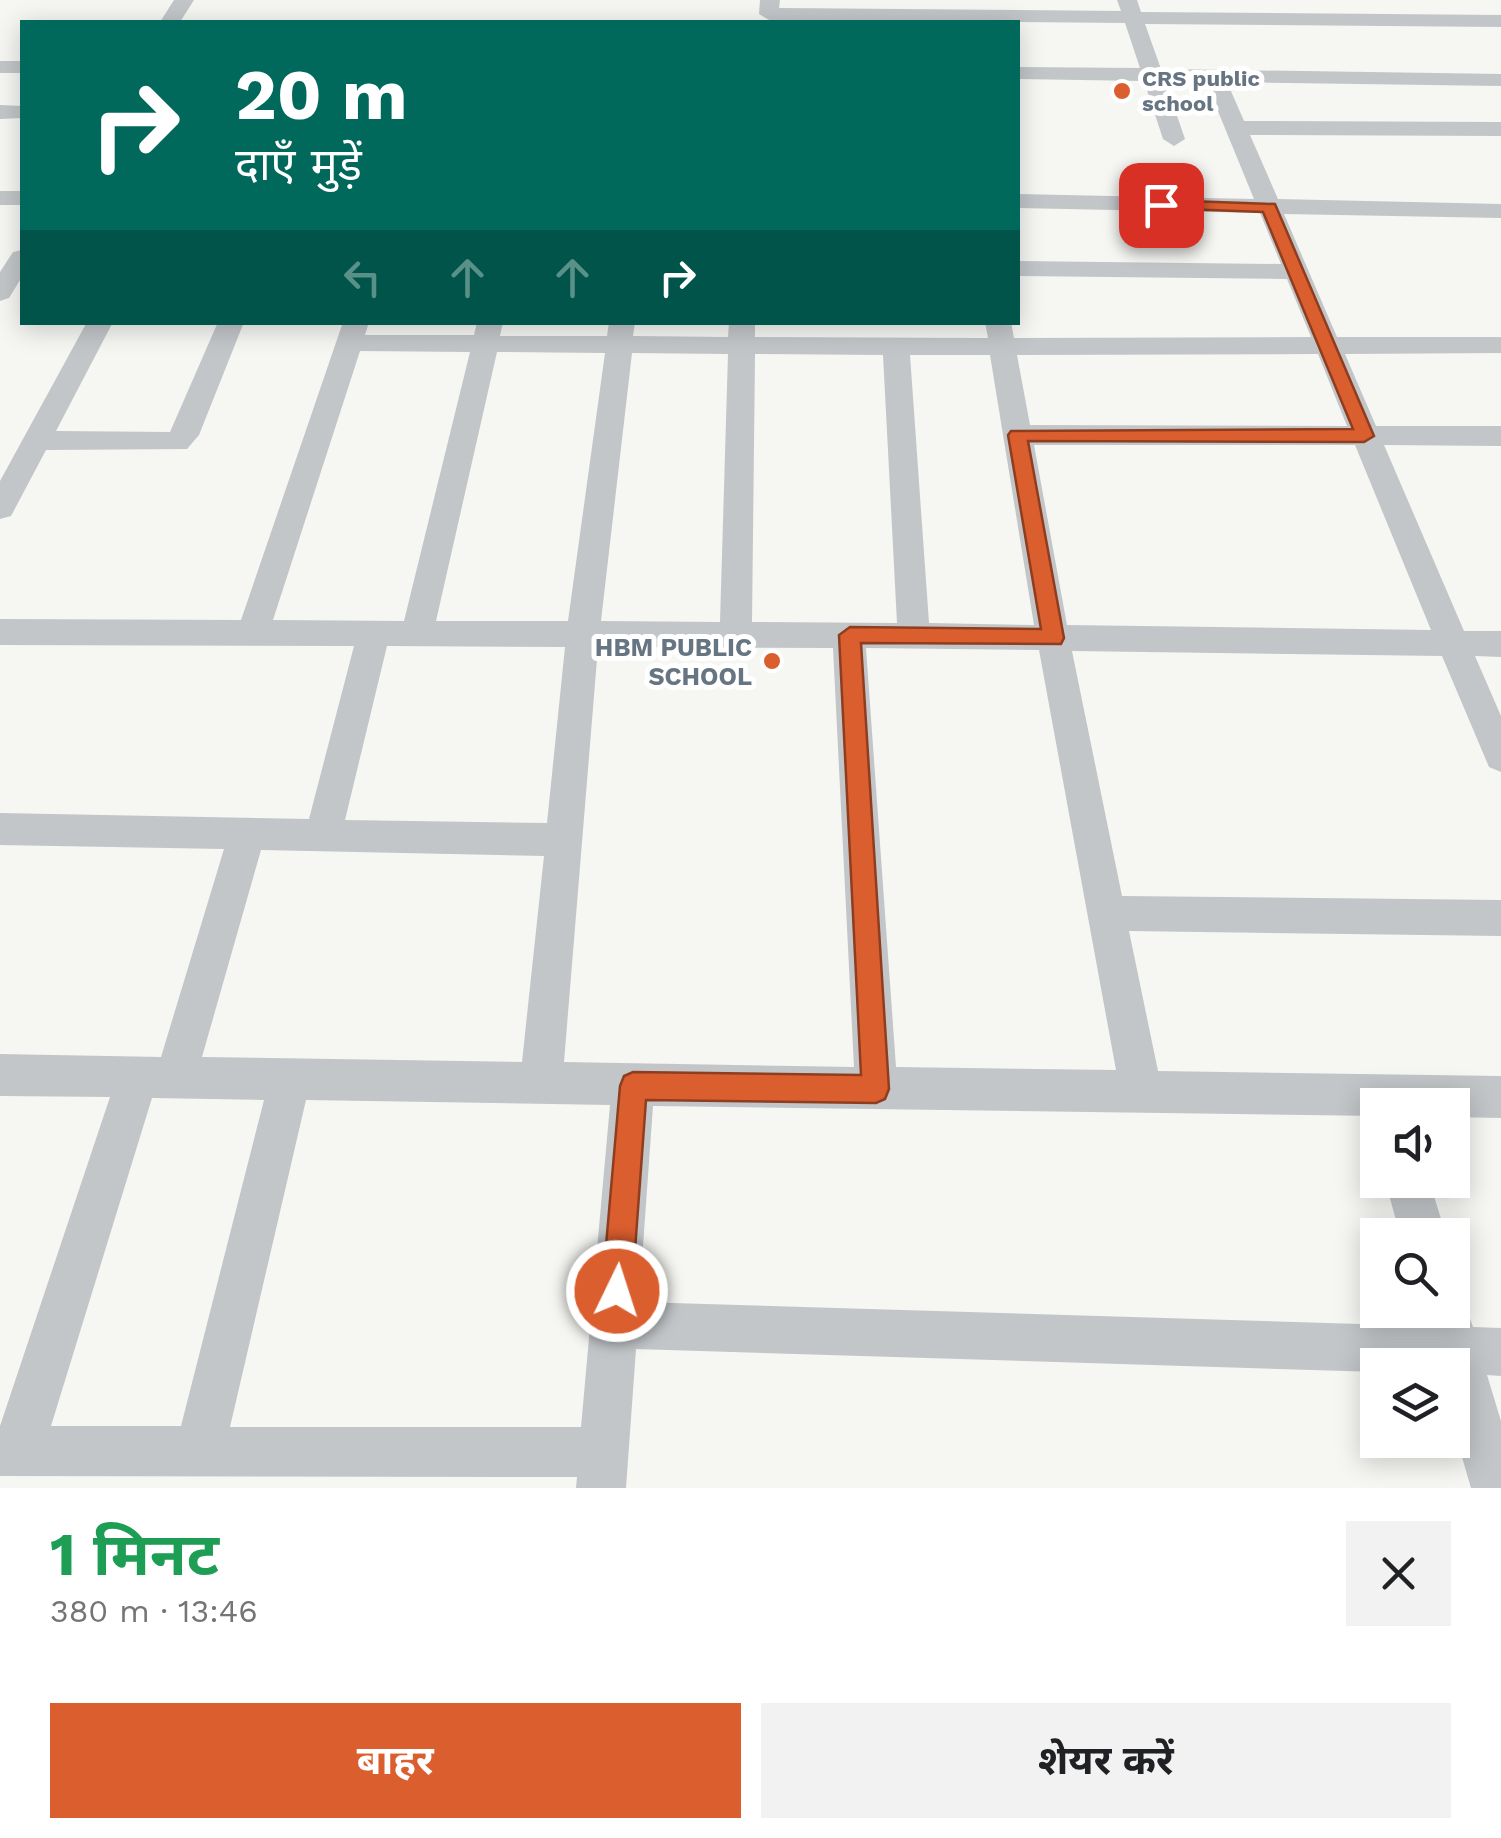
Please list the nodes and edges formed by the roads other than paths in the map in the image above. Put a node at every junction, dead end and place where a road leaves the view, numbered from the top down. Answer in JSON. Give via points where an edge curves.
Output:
{"nodes":[{"id":1,"x":1412,"y":0,"type":"edge"},
{"id":2,"x":1130,"y":9,"type":"edge"},
{"id":3,"x":1246,"y":9,"type":"edge"},
{"id":4,"x":769,"y":12,"type":"edge"},
{"id":5,"x":1424,"y":20,"type":"junction"},
{"id":6,"x":1501,"y":20,"type":"edge"},
{"id":7,"x":1454,"y":64,"type":"junction"},
{"id":8,"x":1020,"y":74,"type":"edge"},
{"id":9,"x":1152,"y":75,"type":"junction"},
{"id":10,"x":1214,"y":76,"type":"junction"},
{"id":11,"x":1501,"y":80,"type":"edge"},
{"id":12,"x":1236,"y":128,"type":"junction"},
{"id":13,"x":1501,"y":129,"type":"edge"},
{"id":14,"x":1174,"y":139,"type":"dead end"},
{"id":15,"x":1020,"y":201,"type":"edge"},
{"id":16,"x":1269,"y":207,"type":"junction"},
{"id":17,"x":1501,"y":211,"type":"edge"},
{"id":18,"x":20,"y":261,"type":"edge"},
{"id":19,"x":1020,"y":269,"type":"edge"},
{"id":20,"x":1296,"y":272,"type":"junction"},
{"id":21,"x":0,"y":293,"type":"edge"},
{"id":22,"x":98,"y":325,"type":"edge"},
{"id":23,"x":230,"y":325,"type":"edge"},
{"id":24,"x":621,"y":332,"type":"edge"},
{"id":25,"x":353,"y":333,"type":"edge"},
{"id":26,"x":487,"y":333,"type":"edge"},
{"id":27,"x":742,"y":333,"type":"edge"},
{"id":28,"x":1000,"y":335,"type":"edge"},
{"id":29,"x":1501,"y":345,"type":"edge"},
{"id":30,"x":896,"y":346,"type":"junction"},
{"id":31,"x":1327,"y":346,"type":"junction"},
{"id":32,"x":1018,"y":435,"type":"junction"},
{"id":33,"x":1364,"y":436,"type":"junction"},
{"id":34,"x":1501,"y":436,"type":"edge"},
{"id":35,"x":36,"y":440,"type":"junction"},
{"id":36,"x":0,"y":507,"type":"edge"},
{"id":37,"x":0,"y":632,"type":"edge"},
{"id":38,"x":253,"y":633,"type":"junction"},
{"id":39,"x":374,"y":633,"type":"junction"},
{"id":40,"x":417,"y":633,"type":"junction"},
{"id":41,"x":583,"y":634,"type":"junction"},
{"id":42,"x":736,"y":634,"type":"junction"},
{"id":43,"x":850,"y":635,"type":"junction"},
{"id":44,"x":914,"y":636,"type":"junction"},
{"id":45,"x":1053,"y":638,"type":"junction"},
{"id":46,"x":1451,"y":644,"type":"junction"},
{"id":47,"x":1501,"y":644,"type":"edge"},
{"id":48,"x":1501,"y":757,"type":"edge"},
{"id":49,"x":0,"y":829,"type":"edge"},
{"id":50,"x":247,"y":834,"type":"junction"},
{"id":51,"x":324,"y":836,"type":"junction"},
{"id":52,"x":566,"y":840,"type":"junction"},
{"id":53,"x":1106,"y":912,"type":"junction"},
{"id":54,"x":1501,"y":918,"type":"edge"},
{"id":55,"x":0,"y":1075,"type":"edge"},
{"id":56,"x":156,"y":1078,"type":"junction"},
{"id":57,"x":290,"y":1080,"type":"junction"},
{"id":58,"x":541,"y":1084,"type":"junction"},
{"id":59,"x":633,"y":1086,"type":"junction"},
{"id":60,"x":876,"y":1089,"type":"junction"},
{"id":61,"x":1141,"y":1093,"type":"junction"},
{"id":62,"x":1501,"y":1097,"type":"edge"},
{"id":63,"x":1470,"y":1098,"type":"edge"},
{"id":64,"x":1360,"y":1099,"type":"edge"},
{"id":65,"x":614,"y":1326,"type":"junction"},
{"id":66,"x":1467,"y":1338,"type":"edge"},
{"id":67,"x":10,"y":1451,"type":"edge"},
{"id":68,"x":199,"y":1452,"type":"junction"},
{"id":69,"x":603,"y":1470,"type":"edge"},
{"id":70,"x":1496,"y":1488,"type":"edge"}],
"edges":[{"from":1,"to":5,"type":"street"},
{"from":2,"to":3,"type":"street"},
{"from":2,"to":4,"type":"street"},
{"from":2,"to":9,"type":"street"},
{"from":3,"to":5,"type":"street"},
{"from":5,"to":6,"type":"street"},
{"from":5,"to":7,"type":"street"},
{"from":7,"to":10,"type":"street"},
{"from":7,"to":11,"type":"street"},
{"from":7,"to":13,"type":"street"},
{"from":8,"to":9,"type":"street"},
{"from":9,"to":10,"type":"street"},
{"from":9,"to":14,"type":"street"},
{"from":10,"to":12,"type":"street"},
{"from":12,"to":13,"type":"street"},
{"from":12,"to":16,"type":"street"},
{"from":15,"to":16,"type":"street"},
{"from":16,"to":17,"type":"street"},
{"from":16,"to":20,"type":"street"},
{"from":18,"to":21,"type":"street"},
{"from":19,"to":20,"type":"street"},
{"from":20,"to":31,"type":"street"},
{"from":22,"to":35,"type":"street"},
{"from":23,"to":35,"type":"street","via":[[178,442]]},
{"from":24,"to":26,"type":"street"},
{"from":24,"to":27,"type":"street"},
{"from":24,"to":41,"type":"street"},
{"from":25,"to":26,"type":"street"},
{"from":25,"to":38,"type":"street"},
{"from":26,"to":40,"type":"street"},
{"from":27,"to":30,"type":"street"},
{"from":27,"to":42,"type":"street"},
{"from":28,"to":30,"type":"street"},
{"from":28,"to":31,"type":"street"},
{"from":28,"to":32,"type":"street"},
{"from":29,"to":31,"type":"street"},
{"from":30,"to":44,"type":"street"},
{"from":31,"to":33,"type":"street"},
{"from":32,"to":33,"type":"street"},
{"from":32,"to":45,"type":"street"},
{"from":33,"to":34,"type":"street"},
{"from":33,"to":46,"type":"street"},
{"from":35,"to":36,"type":"street"},
{"from":37,"to":38,"type":"street"},
{"from":38,"to":39,"type":"street"},
{"from":39,"to":40,"type":"street"},
{"from":39,"to":51,"type":"street"},
{"from":40,"to":41,"type":"street"},
{"from":41,"to":42,"type":"street"},
{"from":41,"to":52,"type":"street"},
{"from":42,"to":43,"type":"street"},
{"from":43,"to":44,"type":"street"},
{"from":43,"to":60,"type":"street"},
{"from":44,"to":45,"type":"street"},
{"from":45,"to":46,"type":"street"},
{"from":45,"to":53,"type":"street"},
{"from":46,"to":47,"type":"street"},
{"from":46,"to":48,"type":"street"},
{"from":49,"to":50,"type":"street"},
{"from":50,"to":51,"type":"street"},
{"from":50,"to":56,"type":"street"},
{"from":51,"to":52,"type":"street"},
{"from":52,"to":58,"type":"street"},
{"from":53,"to":54,"type":"street"},
{"from":53,"to":61,"type":"street"},
{"from":55,"to":56,"type":"street"},
{"from":56,"to":57,"type":"street"},
{"from":56,"to":67,"type":"street"},
{"from":57,"to":58,"type":"street"},
{"from":57,"to":68,"type":"street"},
{"from":58,"to":59,"type":"street"},
{"from":59,"to":60,"type":"street"},
{"from":59,"to":65,"type":"street"},
{"from":60,"to":61,"type":"street"},
{"from":61,"to":64,"type":"street"},
{"from":62,"to":63,"type":"street"},
{"from":65,"to":66,"type":"street"},
{"from":65,"to":69,"type":"street"},
{"from":66,"to":70,"type":"street"},
{"from":67,"to":68,"type":"street"},
{"from":68,"to":69,"type":"street"}]}
